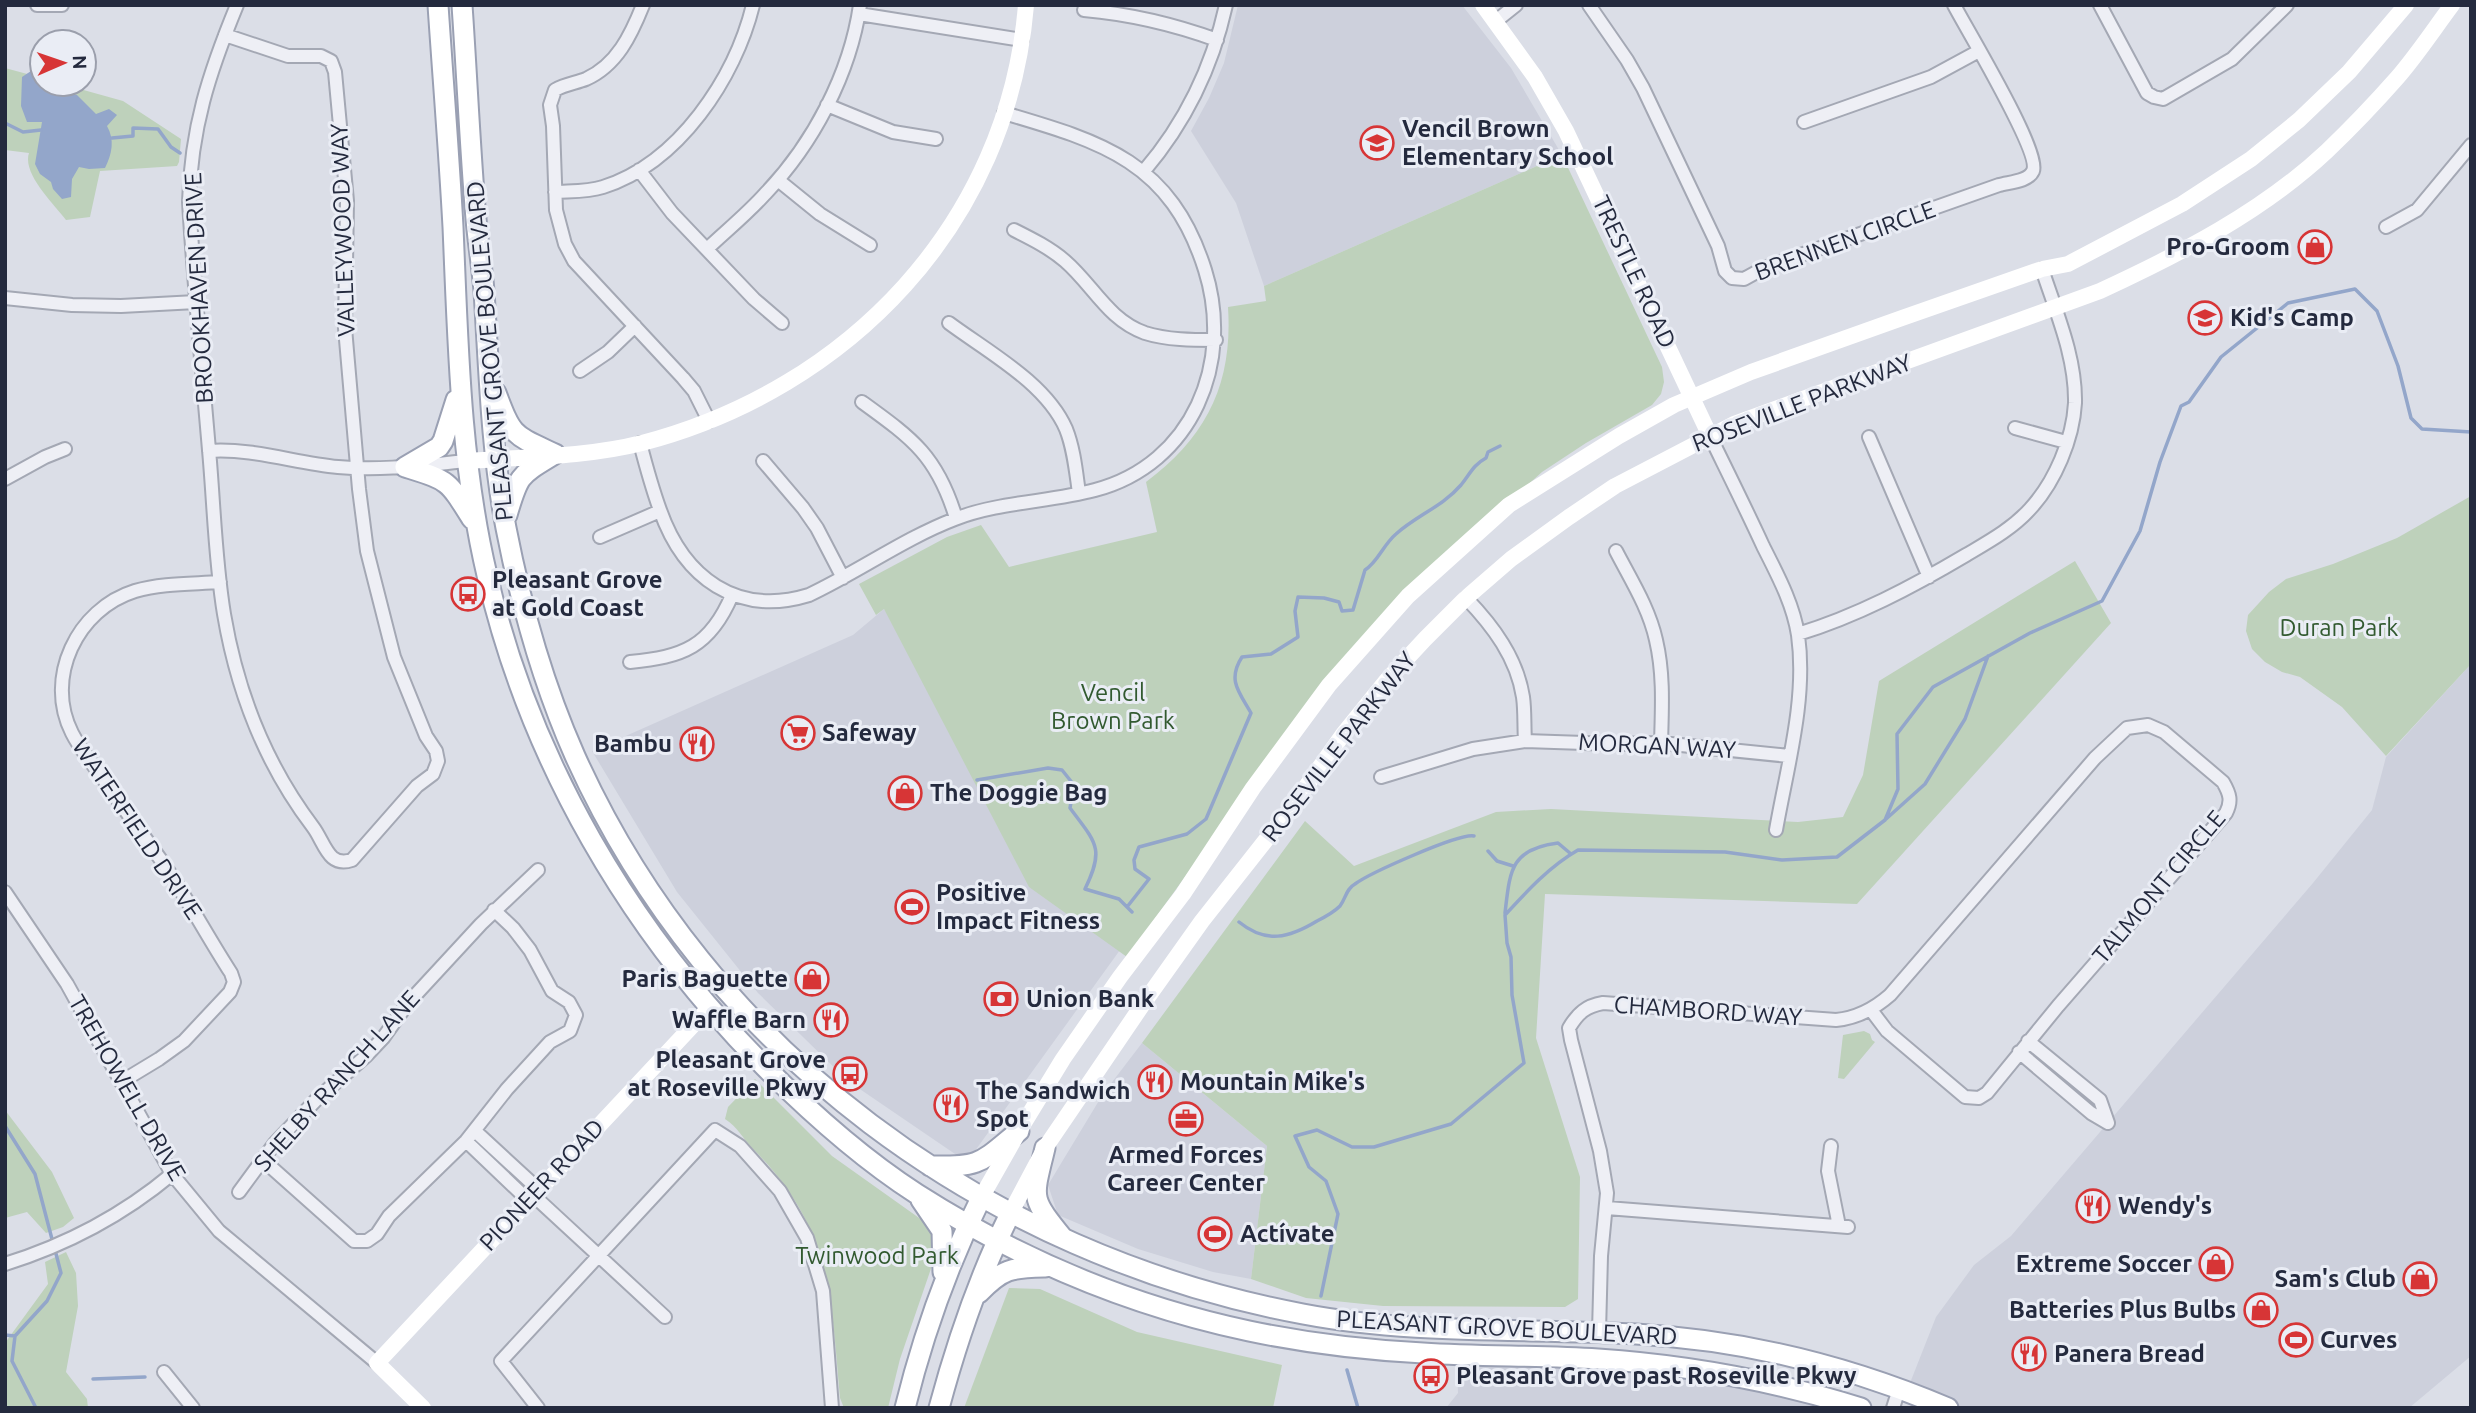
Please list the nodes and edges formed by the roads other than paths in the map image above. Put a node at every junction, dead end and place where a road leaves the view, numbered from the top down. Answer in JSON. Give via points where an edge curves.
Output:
{"nodes":[{"id":1,"x":37,"y":5,"type":"edge"},
{"id":2,"x":62,"y":5,"type":"edge"},
{"id":3,"x":237,"y":5,"type":"edge"},
{"id":4,"x":438,"y":5,"type":"edge"},
{"id":5,"x":462,"y":5,"type":"edge"},
{"id":6,"x":753,"y":5,"type":"edge"},
{"id":7,"x":1026,"y":5,"type":"edge"},
{"id":8,"x":1226,"y":5,"type":"edge"},
{"id":9,"x":1483,"y":5,"type":"edge"},
{"id":10,"x":1517,"y":5,"type":"edge"},
{"id":11,"x":1589,"y":5,"type":"edge"},
{"id":12,"x":1954,"y":5,"type":"edge"},
{"id":13,"x":2100,"y":5,"type":"edge"},
{"id":14,"x":2287,"y":5,"type":"edge"},
{"id":15,"x":2406,"y":5,"type":"edge"},
{"id":16,"x":2452,"y":5,"type":"edge"},
{"id":17,"x":640,"y":6,"type":"edge"},
{"id":18,"x":859,"y":10,"type":"edge"},
{"id":19,"x":1084,"y":10,"type":"dead end"},
{"id":20,"x":1496,"y":21,"type":"junction"},
{"id":21,"x":225,"y":35,"type":"junction"},
{"id":22,"x":1021,"y":40,"type":"junction"},
{"id":23,"x":1217,"y":40,"type":"junction"},
{"id":24,"x":1979,"y":51,"type":"junction"},
{"id":25,"x":827,"y":106,"type":"junction"},
{"id":26,"x":1004,"y":113,"type":"junction"},
{"id":27,"x":1804,"y":122,"type":"dead end"},
{"id":28,"x":936,"y":139,"type":"dead end"},
{"id":29,"x":2471,"y":145,"type":"edge"},
{"id":30,"x":639,"y":170,"type":"junction"},
{"id":31,"x":1144,"y":171,"type":"junction"},
{"id":32,"x":778,"y":180,"type":"junction"},
{"id":33,"x":555,"y":192,"type":"junction"},
{"id":34,"x":2386,"y":227,"type":"dead end"},
{"id":35,"x":1014,"y":230,"type":"dead end"},
{"id":36,"x":870,"y":245,"type":"dead end"},
{"id":37,"x":707,"y":249,"type":"junction"},
{"id":38,"x":2042,"y":269,"type":"junction"},
{"id":39,"x":5,"y":298,"type":"edge"},
{"id":40,"x":196,"y":302,"type":"junction"},
{"id":41,"x":2054,"y":308,"type":"junction"},
{"id":42,"x":782,"y":323,"type":"dead end"},
{"id":43,"x":949,"y":323,"type":"dead end"},
{"id":44,"x":635,"y":327,"type":"junction"},
{"id":45,"x":1216,"y":341,"type":"junction"},
{"id":46,"x":580,"y":372,"type":"dead end"},
{"id":47,"x":489,"y":377,"type":"junction"},
{"id":48,"x":461,"y":380,"type":"junction"},
{"id":49,"x":1693,"y":397,"type":"junction"},
{"id":50,"x":862,"y":402,"type":"dead end"},
{"id":51,"x":709,"y":421,"type":"junction"},
{"id":52,"x":2015,"y":428,"type":"dead end"},
{"id":53,"x":1710,"y":436,"type":"junction"},
{"id":54,"x":1869,"y":437,"type":"dead end"},
{"id":55,"x":2066,"y":442,"type":"junction"},
{"id":56,"x":640,"y":443,"type":"junction"},
{"id":57,"x":65,"y":449,"type":"dead end"},
{"id":58,"x":209,"y":451,"type":"junction"},
{"id":59,"x":555,"y":454,"type":"junction"},
{"id":60,"x":496,"y":459,"type":"junction"},
{"id":61,"x":467,"y":461,"type":"junction"},
{"id":62,"x":762,"y":461,"type":"dead end"},
{"id":63,"x":405,"y":467,"type":"junction"},
{"id":64,"x":358,"y":468,"type":"junction"},
{"id":65,"x":5,"y":479,"type":"edge"},
{"id":66,"x":1079,"y":493,"type":"junction"},
{"id":67,"x":660,"y":511,"type":"junction"},
{"id":68,"x":956,"y":518,"type":"junction"},
{"id":69,"x":505,"y":523,"type":"junction"},
{"id":70,"x":477,"y":528,"type":"junction"},
{"id":71,"x":600,"y":537,"type":"dead end"},
{"id":72,"x":1616,"y":551,"type":"dead end"},
{"id":73,"x":1929,"y":577,"type":"junction"},
{"id":74,"x":843,"y":578,"type":"junction"},
{"id":75,"x":220,"y":582,"type":"junction"},
{"id":76,"x":732,"y":595,"type":"junction"},
{"id":77,"x":1466,"y":598,"type":"junction"},
{"id":78,"x":1798,"y":634,"type":"junction"},
{"id":79,"x":630,"y":662,"type":"dead end"},
{"id":80,"x":1525,"y":741,"type":"junction"},
{"id":81,"x":1661,"y":743,"type":"junction"},
{"id":82,"x":1789,"y":756,"type":"junction"},
{"id":83,"x":1381,"y":777,"type":"dead end"},
{"id":84,"x":1776,"y":830,"type":"dead end"},
{"id":85,"x":538,"y":870,"type":"dead end"},
{"id":86,"x":5,"y":892,"type":"edge"},
{"id":87,"x":495,"y":910,"type":"junction"},
{"id":88,"x":18,"y":911,"type":"junction"},
{"id":89,"x":5,"y":919,"type":"edge"},
{"id":90,"x":655,"y":940,"type":"junction"},
{"id":91,"x":724,"y":988,"type":"junction"},
{"id":92,"x":709,"y":1008,"type":"junction"},
{"id":93,"x":1871,"y":1010,"type":"junction"},
{"id":94,"x":2028,"y":1041,"type":"junction"},
{"id":95,"x":2019,"y":1052,"type":"junction"},
{"id":96,"x":121,"y":1082,"type":"junction"},
{"id":97,"x":475,"y":1130,"type":"junction"},
{"id":98,"x":1018,"y":1130,"type":"junction"},
{"id":99,"x":466,"y":1141,"type":"junction"},
{"id":100,"x":1831,"y":1146,"type":"dead end"},
{"id":101,"x":1045,"y":1148,"type":"junction"},
{"id":102,"x":263,"y":1160,"type":"junction"},
{"id":103,"x":929,"y":1166,"type":"junction"},
{"id":104,"x":172,"y":1174,"type":"junction"},
{"id":105,"x":239,"y":1192,"type":"dead end"},
{"id":106,"x":916,"y":1193,"type":"junction"},
{"id":107,"x":533,"y":1195,"type":"junction"},
{"id":108,"x":981,"y":1198,"type":"junction"},
{"id":109,"x":1607,"y":1208,"type":"junction"},
{"id":110,"x":1010,"y":1214,"type":"junction"},
{"id":111,"x":968,"y":1224,"type":"junction"},
{"id":112,"x":997,"y":1241,"type":"junction"},
{"id":113,"x":1066,"y":1241,"type":"junction"},
{"id":114,"x":599,"y":1256,"type":"junction"},
{"id":115,"x":5,"y":1264,"type":"edge"},
{"id":116,"x":1052,"y":1268,"type":"junction"},
{"id":117,"x":943,"y":1287,"type":"junction"},
{"id":118,"x":973,"y":1298,"type":"junction"},
{"id":119,"x":665,"y":1317,"type":"dead end"},
{"id":120,"x":1599,"y":1332,"type":"junction"},
{"id":121,"x":1478,"y":1355,"type":"junction"},
{"id":122,"x":377,"y":1363,"type":"junction"},
{"id":123,"x":164,"y":1372,"type":"dead end"},
{"id":124,"x":1896,"y":1398,"type":"edge"},
{"id":125,"x":193,"y":1408,"type":"edge"},
{"id":126,"x":423,"y":1408,"type":"edge"},
{"id":127,"x":538,"y":1408,"type":"edge"},
{"id":128,"x":832,"y":1408,"type":"edge"},
{"id":129,"x":905,"y":1408,"type":"edge"},
{"id":130,"x":939,"y":1408,"type":"edge"},
{"id":131,"x":1861,"y":1408,"type":"edge"},
{"id":132,"x":1948,"y":1408,"type":"edge"}],
"edges":[{"from":1,"to":2,"type":"street"},
{"from":3,"to":21,"type":"street","name":"BROOKHAVEN DRIVE"},
{"from":4,"to":48,"type":"main road","name":"PLEASANT GROVE BOULEVARD"},
{"from":5,"to":47,"type":"main road","name":"PLEASANT GROVE BOULEVARD"},
{"from":6,"to":30,"type":"street","via":[[731,67],[712,99],[693,123]]},
{"from":7,"to":22,"type":"main road"},
{"from":8,"to":23,"type":"street"},
{"from":9,"to":20,"type":"main road","name":"TRESTLE ROAD"},
{"from":10,"to":20,"type":"street"},
{"from":11,"to":24,"type":"street","name":"BRENNEN CIRCLE","via":[[1643,88],[1732,278],[1744,279],[1764,268],[2026,179],[2033,172],[2031,152]]},
{"from":12,"to":24,"type":"street","name":"BRENNEN CIRCLE"},
{"from":13,"to":14,"type":"street","via":[[2147,93],[2164,99],[2232,59]]},
{"from":15,"to":38,"type":"main road","name":"ROSEVILLE PARKWAY","via":[[2325,96],[2251,159],[2135,230],[2068,264]]},
{"from":16,"to":41,"type":"main road","name":"ROSEVILLE PARKWAY","via":[[2397,78],[2299,175],[2184,250]]},
{"from":17,"to":33,"type":"street","via":[[626,42],[603,69],[555,90],[550,105]]},
{"from":18,"to":22,"type":"street"},
{"from":18,"to":25,"type":"street"},
{"from":19,"to":23,"type":"street","via":[[1140,16]]},
{"from":20,"to":49,"type":"main road","name":"TRESTLE ROAD","via":[[1566,131]]},
{"from":21,"to":40,"type":"street","name":"BROOKHAVEN DRIVE","via":[[203,96],[190,170]]},
{"from":21,"to":64,"type":"street","name":"VALLEYWOOD WAY","via":[[288,57],[321,56],[331,61],[335,72],[347,201],[345,328]]},
{"from":22,"to":26,"type":"main road"},
{"from":23,"to":31,"type":"street","via":[[1184,118]]},
{"from":24,"to":27,"type":"street","via":[[1931,77]]},
{"from":25,"to":28,"type":"street","via":[[893,132]]},
{"from":25,"to":32,"type":"street"},
{"from":26,"to":31,"type":"street","via":[[1101,144]]},
{"from":26,"to":51,"type":"main road","via":[[962,206],[888,304],[834,353],[799,377]]},
{"from":29,"to":34,"type":"street","via":[[2417,210]]},
{"from":30,"to":33,"type":"street","via":[[603,187]]},
{"from":30,"to":37,"type":"street"},
{"from":31,"to":45,"type":"street","via":[[1191,234],[1211,288]]},
{"from":32,"to":36,"type":"street","via":[[820,215]]},
{"from":32,"to":37,"type":"street"},
{"from":33,"to":44,"type":"street","via":[[559,227],[574,261]]},
{"from":35,"to":45,"type":"street","via":[[1065,261],[1110,312],[1127,324],[1164,337]]},
{"from":37,"to":42,"type":"street"},
{"from":38,"to":41,"type":"street"},
{"from":38,"to":49,"type":"main road","name":"ROSEVILLE PARKWAY"},
{"from":39,"to":40,"type":"street","via":[[109,306]]},
{"from":40,"to":58,"type":"street","name":"BROOKHAVEN DRIVE"},
{"from":41,"to":53,"type":"main road","name":"ROSEVILLE PARKWAY","via":[[1768,410]]},
{"from":41,"to":55,"type":"street","via":[[2074,377],[2075,405]]},
{"from":43,"to":66,"type":"street","via":[[1043,394],[1057,411],[1072,449]]},
{"from":44,"to":46,"type":"street"},
{"from":44,"to":51,"type":"street","via":[[694,391]]},
{"from":45,"to":66,"type":"street","via":[[1205,391],[1167,448],[1129,477]]},
{"from":47,"to":59,"type":"main road","via":[[515,434]]},
{"from":47,"to":60,"type":"main road","name":"PLEASANT GROVE BOULEVARD"},
{"from":48,"to":61,"type":"main road","name":"PLEASANT GROVE BOULEVARD"},
{"from":48,"to":63,"type":"main road","via":[[443,441]]},
{"from":49,"to":53,"type":"main road","name":"TRESTLE ROAD"},
{"from":49,"to":98,"type":"main road","name":"ROSEVILLE PARKWAY","via":[[1657,413],[1509,505],[1378,628],[1290,736]]},
{"from":50,"to":68,"type":"street","via":[[925,452],[939,473]]},
{"from":51,"to":56,"type":"main road"},
{"from":52,"to":55,"type":"street"},
{"from":53,"to":77,"type":"main road","name":"ROSEVILLE PARKWAY","via":[[1590,502]]},
{"from":53,"to":78,"type":"street","via":[[1780,580]]},
{"from":54,"to":73,"type":"street"},
{"from":55,"to":73,"type":"street","via":[[2047,488],[2030,510],[2005,532]]},
{"from":56,"to":59,"type":"main road"},
{"from":56,"to":67,"type":"street"},
{"from":57,"to":65,"type":"street"},
{"from":58,"to":64,"type":"street","via":[[240,451]]},
{"from":58,"to":75,"type":"street","name":"BROOKHAVEN DRIVE"},
{"from":59,"to":60,"type":"main road"},
{"from":59,"to":69,"type":"main road","via":[[521,477]]},
{"from":60,"to":61,"type":"main road"},
{"from":60,"to":69,"type":"main road","name":"PLEASANT GROVE BOULEVARD"},
{"from":61,"to":63,"type":"street"},
{"from":61,"to":70,"type":"main road","name":"PLEASANT GROVE BOULEVARD"},
{"from":62,"to":74,"type":"street","via":[[803,508]]},
{"from":63,"to":64,"type":"street"},
{"from":63,"to":70,"type":"main road","via":[[448,482]]},
{"from":64,"to":75,"type":"street","name":"BROOKHAVEN DRIVE","via":[[367,551],[383,617],[403,680],[438,761],[433,774],[352,860],[334,861],[327,853],[265,748],[235,669]]},
{"from":66,"to":68,"type":"street"},
{"from":67,"to":71,"type":"street"},
{"from":67,"to":76,"type":"street","via":[[697,572]]},
{"from":68,"to":74,"type":"street"},
{"from":69,"to":91,"type":"main road","name":"PLEASANT GROVE BOULEVARD","via":[[539,660],[574,754],[646,884]]},
{"from":70,"to":90,"type":"main road","name":"PLEASANT GROVE BOULEVARD","via":[[498,619],[553,764],[600,856]]},
{"from":72,"to":81,"type":"street","via":[[1643,601],[1656,639],[1663,688]]},
{"from":73,"to":78,"type":"street","via":[[1858,613]]},
{"from":74,"to":76,"type":"street","via":[[792,601],[771,603]]},
{"from":75,"to":96,"type":"street","name":"WATERFIELD DRIVE","via":[[152,587],[108,603],[76,638],[64,667],[62,699],[73,734],[190,903],[234,982],[184,1041]]},
{"from":76,"to":79,"type":"street","via":[[723,616],[696,643],[663,659]]},
{"from":77,"to":80,"type":"street","via":[[1489,623],[1516,667]]},
{"from":77,"to":101,"type":"main road","name":"ROSEVILLE PARKWAY","via":[[1386,681],[1345,733],[1202,921]]},
{"from":78,"to":82,"type":"street","via":[[1797,714]]},
{"from":80,"to":81,"type":"street","name":"MORGAN WAY"},
{"from":80,"to":83,"type":"street","name":"MORGAN WAY","via":[[1473,750]]},
{"from":81,"to":82,"type":"street","name":"MORGAN WAY"},
{"from":82,"to":84,"type":"street"},
{"from":85,"to":87,"type":"street","name":"SHELBY RANCH LANE"},
{"from":86,"to":88,"type":"street","name":"TREHOWELL DRIVE"},
{"from":87,"to":97,"type":"street","via":[[530,950],[552,991],[569,1002],[576,1015],[570,1031],[550,1042]]},
{"from":87,"to":102,"type":"street","name":"SHELBY RANCH LANE","via":[[408,1003],[383,1038],[318,1098]]},
{"from":88,"to":89,"type":"street"},
{"from":88,"to":96,"type":"street","name":"TREHOWELL DRIVE","via":[[67,984]]},
{"from":90,"to":91,"type":"main road","via":[[704,982]]},
{"from":90,"to":92,"type":"main road","name":"PLEASANT GROVE BOULEVARD"},
{"from":91,"to":103,"type":"main road","name":"PLEASANT GROVE BOULEVARD","via":[[799,1065]]},
{"from":92,"to":106,"type":"main road","name":"PLEASANT GROVE BOULEVARD","via":[[818,1118]]},
{"from":92,"to":107,"type":"main road","name":"PIONEER ROAD"},
{"from":93,"to":94,"type":"street","name":"TALMONT CIRCLE","via":[[1890,995],[2116,736],[2138,725],[2154,726],[2223,782],[2230,804]]},
{"from":93,"to":95,"type":"street","name":"TALMONT CIRCLE","via":[[1887,1031],[1972,1099],[1987,1093]]},
{"from":93,"to":109,"type":"street","name":"CHAMBORD WAY","via":[[1836,1020],[1627,1003],[1591,1005],[1582,1011],[1569,1028],[1570,1040],[1600,1151]]},
{"from":94,"to":95,"type":"street","name":"TALMONT CIRCLE"},
{"from":94,"to":95,"type":"street","via":[[2100,1100],[2108,1123]]},
{"from":96,"to":104,"type":"street","name":"TREHOWELL DRIVE"},
{"from":97,"to":99,"type":"street"},
{"from":97,"to":107,"type":"street"},
{"from":98,"to":103,"type":"main road","via":[[982,1162]]},
{"from":98,"to":108,"type":"main road","name":"ROSEVILLE PARKWAY"},
{"from":99,"to":102,"type":"street","via":[[368,1241],[354,1241]]},
{"from":99,"to":107,"type":"street"},
{"from":100,"to":109,"type":"street","via":[[1828,1171],[1843,1227]]},
{"from":101,"to":110,"type":"main road","name":"ROSEVILLE PARKWAY"},
{"from":101,"to":113,"type":"main road","via":[[1034,1193],[1041,1210]]},
{"from":102,"to":105,"type":"street","name":"SHELBY RANCH LANE"},
{"from":103,"to":108,"type":"main road","name":"PLEASANT GROVE BOULEVARD"},
{"from":104,"to":115,"type":"street","via":[[121,1212],[34,1255]]},
{"from":104,"to":122,"type":"street","name":"TREHOWELL DRIVE","via":[[219,1231]]},
{"from":106,"to":111,"type":"main road","name":"PLEASANT GROVE BOULEVARD"},
{"from":106,"to":117,"type":"main road","via":[[942,1231]]},
{"from":107,"to":114,"type":"street"},
{"from":107,"to":122,"type":"main road","name":"PIONEER ROAD"},
{"from":108,"to":110,"type":"main road","name":"PLEASANT GROVE BOULEVARD"},
{"from":108,"to":111,"type":"main road","name":"ROSEVILLE PARKWAY"},
{"from":109,"to":120,"type":"street","name":"CHAMBORD WAY"},
{"from":110,"to":112,"type":"main road","name":"ROSEVILLE PARKWAY"},
{"from":110,"to":113,"type":"main road","name":"PLEASANT GROVE BOULEVARD"},
{"from":111,"to":112,"type":"main road","name":"PLEASANT GROVE BOULEVARD"},
{"from":111,"to":117,"type":"main road","name":"ROSEVILLE PARKWAY"},
{"from":112,"to":116,"type":"main road","name":"PLEASANT GROVE BOULEVARD"},
{"from":112,"to":118,"type":"main road","name":"ROSEVILLE PARKWAY"},
{"from":113,"to":120,"type":"main road","name":"PLEASANT GROVE BOULEVARD","via":[[1165,1279],[1302,1314],[1423,1329]]},
{"from":114,"to":119,"type":"street"},
{"from":114,"to":127,"type":"street","via":[[501,1361]]},
{"from":114,"to":128,"type":"street","via":[[715,1130],[740,1146],[780,1191],[807,1238],[823,1291]]},
{"from":116,"to":118,"type":"main road","via":[[1006,1270]]},
{"from":116,"to":121,"type":"main road","name":"PLEASANT GROVE BOULEVARD","via":[[1157,1307],[1271,1336],[1394,1351]]},
{"from":117,"to":129,"type":"main road","name":"ROSEVILLE PARKWAY"},
{"from":118,"to":130,"type":"main road","name":"ROSEVILLE PARKWAY"},
{"from":120,"to":121,"type":"main road","via":[[1595,1340],[1582,1345],[1496,1343]]},
{"from":120,"to":124,"type":"main road","name":"PLEASANT GROVE BOULEVARD","via":[[1766,1351],[1816,1363]]},
{"from":121,"to":131,"type":"main road","name":"PLEASANT GROVE BOULEVARD","via":[[1680,1366],[1761,1380]]},
{"from":122,"to":126,"type":"main road","name":"TREHOWELL DRIVE"},
{"from":123,"to":125,"type":"street"},
{"from":124,"to":132,"type":"main road","name":"PLEASANT GROVE BOULEVARD"}]}
